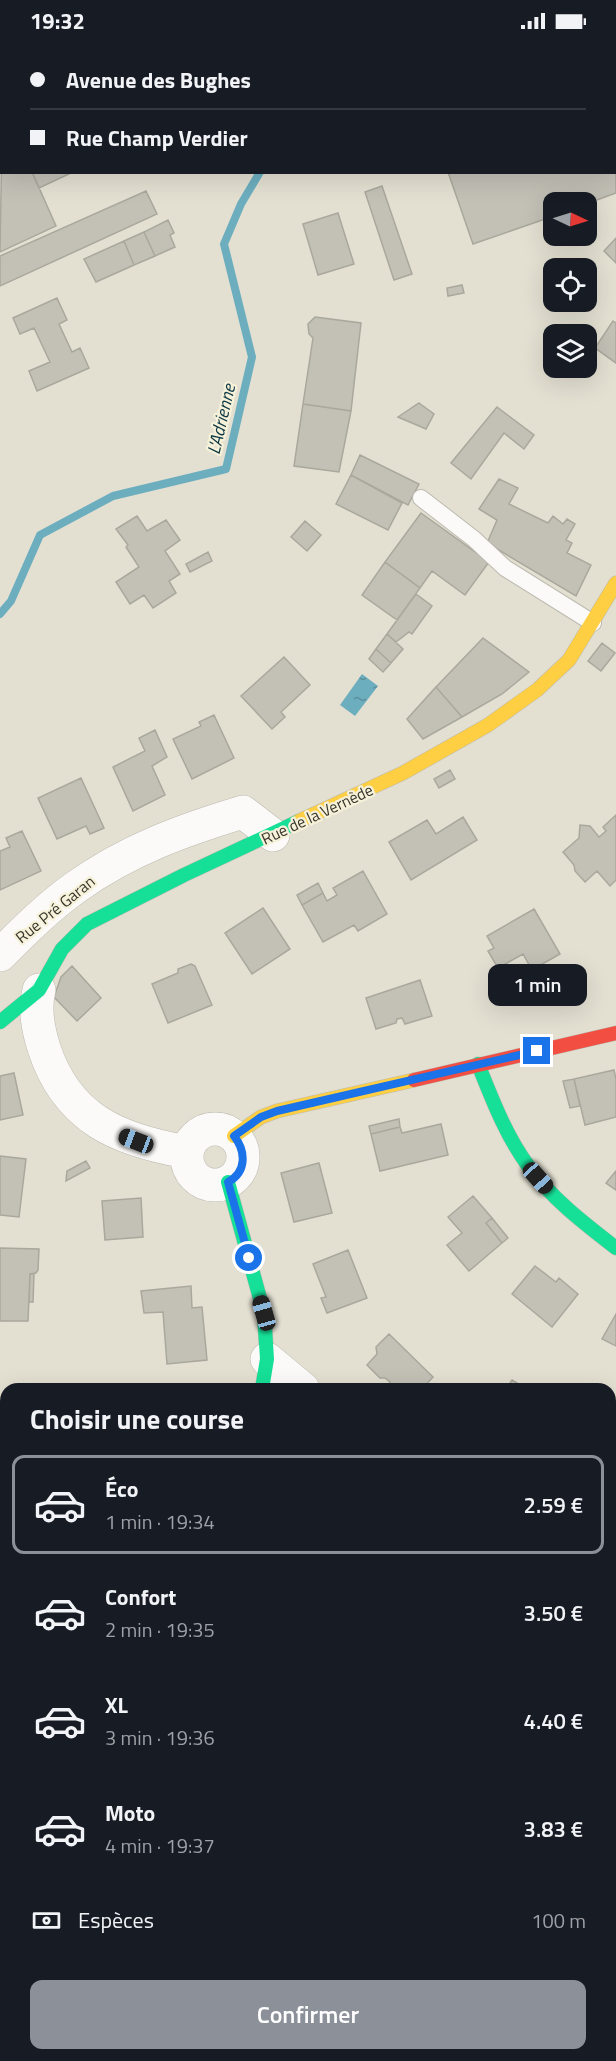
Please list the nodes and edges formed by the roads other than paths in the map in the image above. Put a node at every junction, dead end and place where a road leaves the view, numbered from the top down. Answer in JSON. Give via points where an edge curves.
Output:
{"nodes":[{"id":1,"x":421,"y":498,"type":"dead end"},
{"id":2,"x":616,"y":583,"type":"edge"},
{"id":3,"x":593,"y":623,"type":"junction"},
{"id":4,"x":273,"y":835,"type":"junction"},
{"id":5,"x":0,"y":955,"type":"edge"},
{"id":6,"x":39,"y":990,"type":"junction"},
{"id":7,"x":0,"y":1022,"type":"edge"},
{"id":8,"x":616,"y":1033,"type":"edge"},
{"id":9,"x":478,"y":1064,"type":"junction"},
{"id":10,"x":234,"y":1136,"type":"junction"},
{"id":11,"x":187,"y":1152,"type":"junction"},
{"id":12,"x":228,"y":1182,"type":"junction"},
{"id":13,"x":616,"y":1248,"type":"edge"},
{"id":14,"x":265,"y":1374,"type":"edge"},
{"id":15,"x":288,"y":1383,"type":"edge"}],
"edges":[{"from":1,"to":3,"type":"lane","via":[[505,568]]},
{"from":2,"to":3,"type":"street","name":"Rue de la Vernède"},
{"from":3,"to":4,"type":"street","name":"Rue de la Vernède","via":[[562,667],[488,725],[403,773]]},
{"from":4,"to":5,"type":"street","name":"Rue Pré Garan","via":[[243,812],[132,853],[75,887]]},
{"from":4,"to":6,"type":"street","name":"Rue de la Vernède","via":[[87,924],[62,950]]},
{"from":6,"to":7,"type":"street","name":"Rue de la Vernède"},
{"from":6,"to":11,"type":"street","via":[[36,1003],[41,1040],[59,1083],[73,1101],[88,1116],[124,1136],[149,1146]]},
{"from":8,"to":9,"type":"street"},
{"from":9,"to":10,"type":"street","via":[[277,1111]]},
{"from":9,"to":13,"type":"street","via":[[499,1114],[529,1168]]},
{"from":10,"to":11,"type":"street","via":[[220,1129],[204,1130],[192,1140]]},
{"from":10,"to":12,"type":"street","via":[[243,1153],[243,1163],[239,1173]]},
{"from":11,"to":12,"type":"street","via":[[187,1164],[197,1179],[214,1186]]},
{"from":12,"to":14,"type":"street","via":[[264,1313]]},
{"from":14,"to":15,"type":"street"}]}
